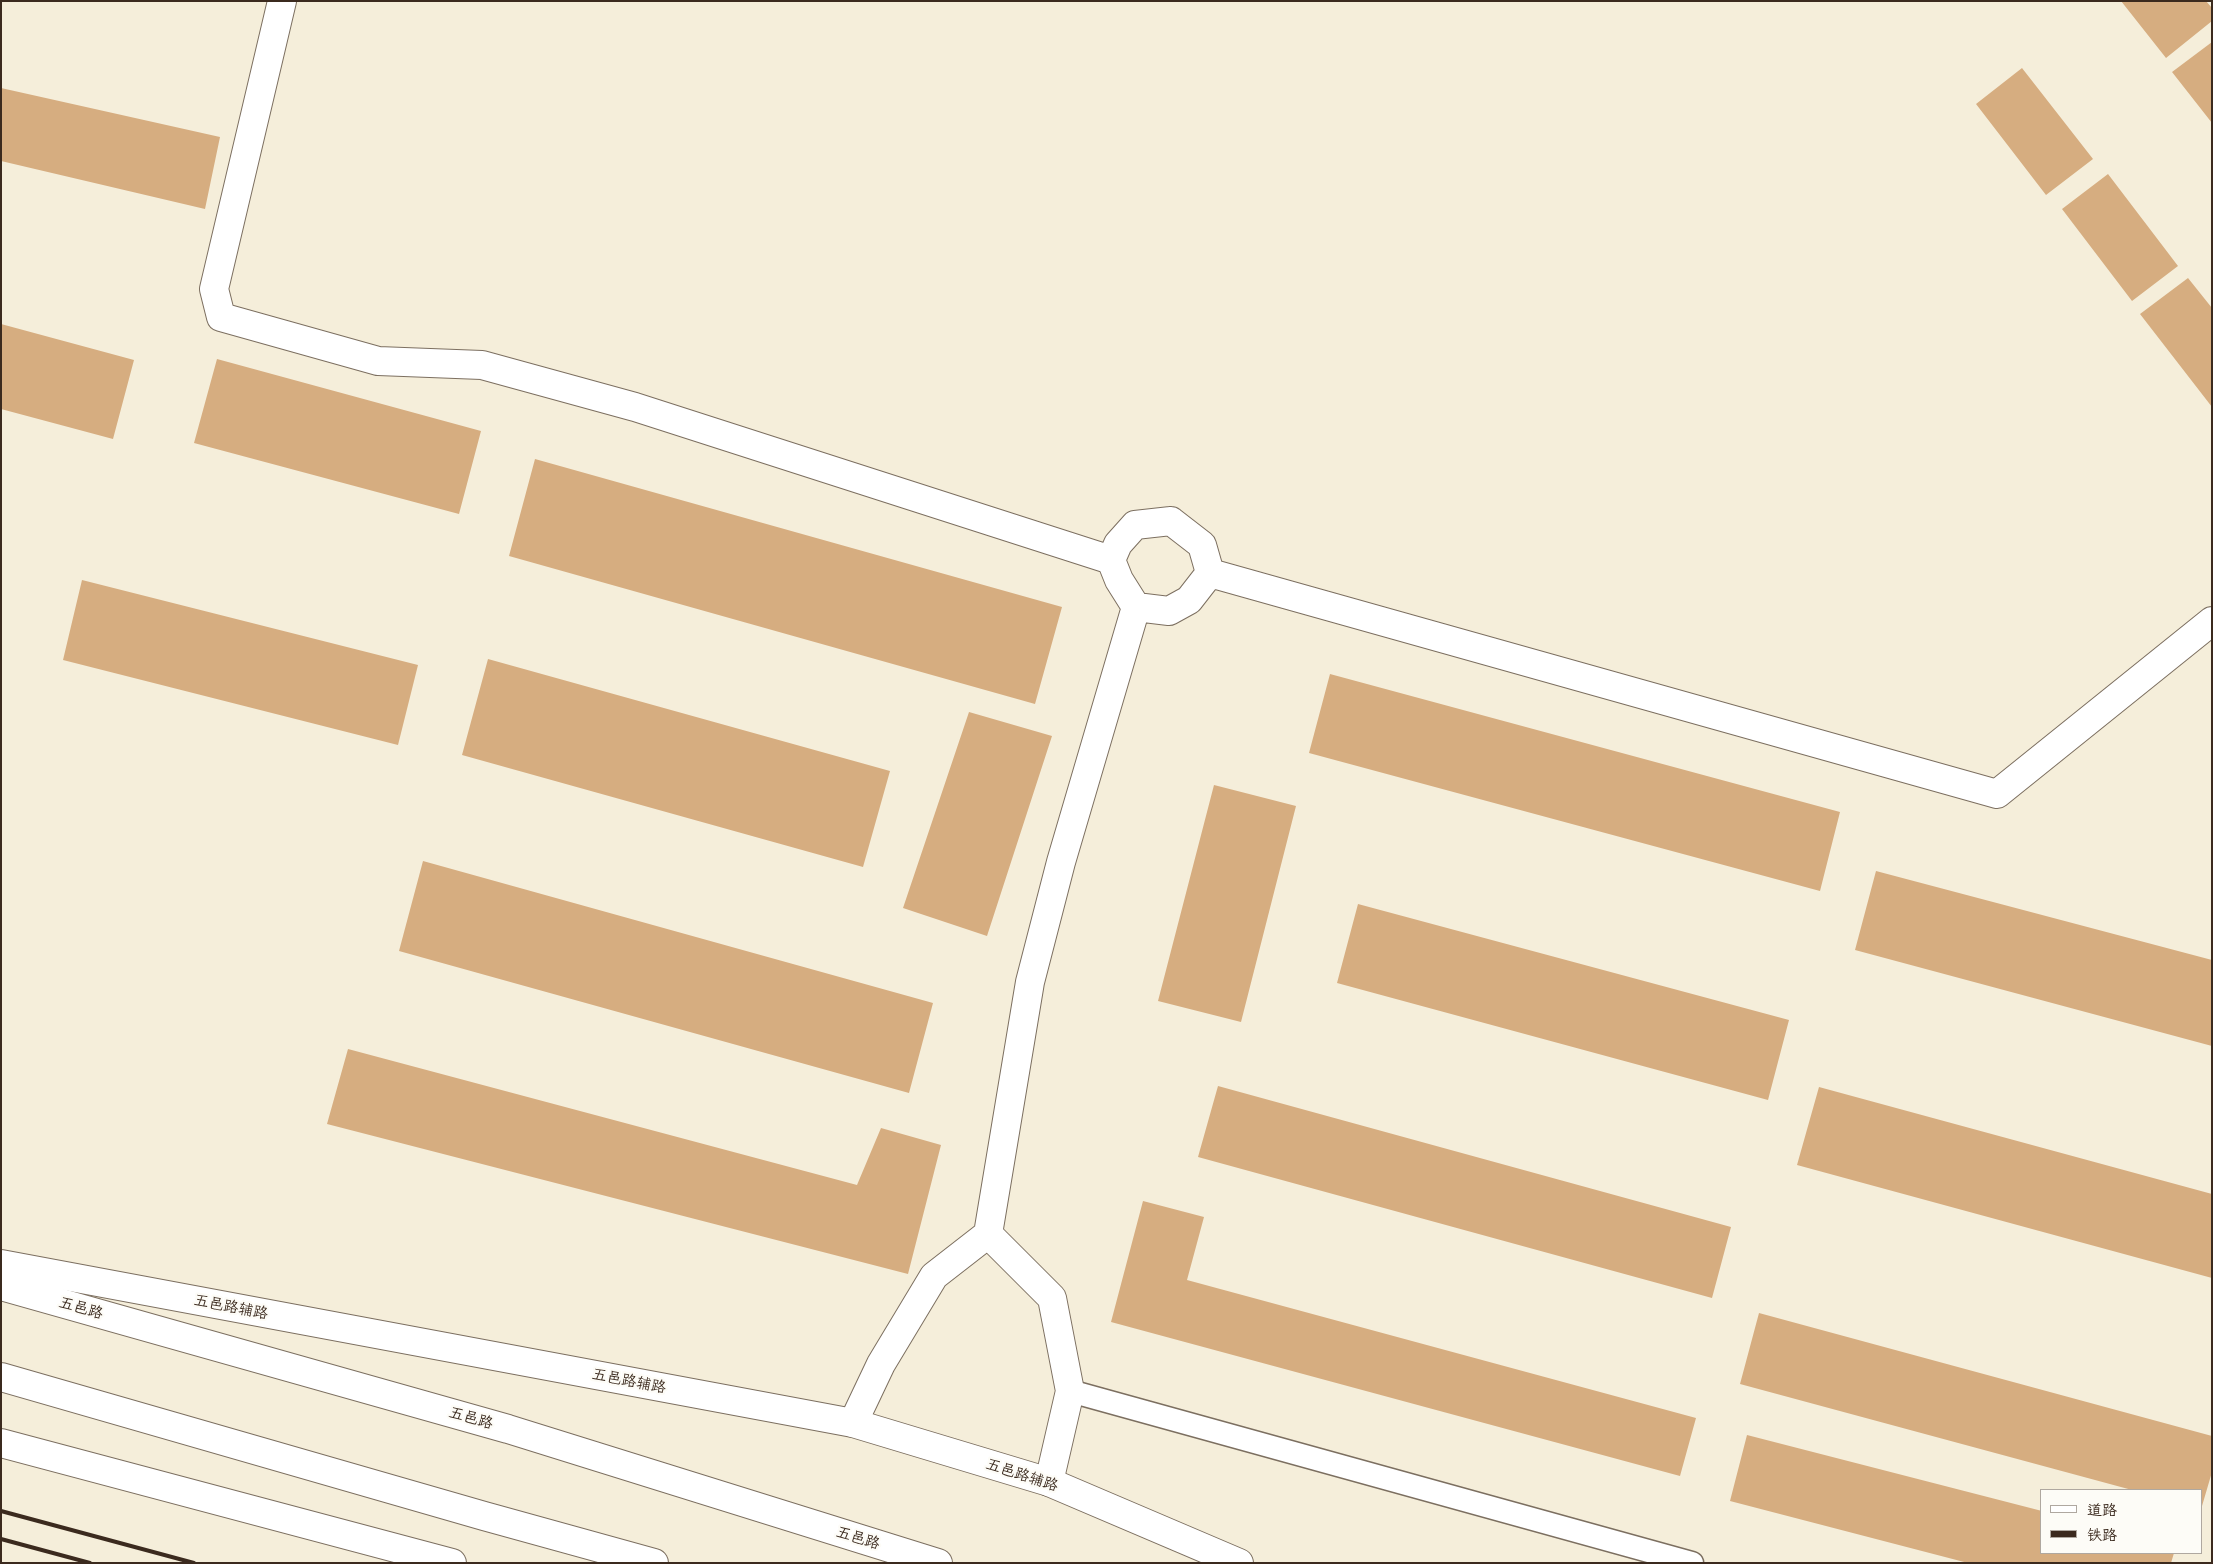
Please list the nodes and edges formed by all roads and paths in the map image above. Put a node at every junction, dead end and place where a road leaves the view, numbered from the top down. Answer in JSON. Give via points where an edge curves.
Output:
{"nodes":[{"id":1,"x":282,"y":1,"type":"edge"},
{"id":2,"x":1111,"y":560,"type":"junction"},
{"id":3,"x":1210,"y":573,"type":"junction"},
{"id":4,"x":1136,"y":607,"type":"junction"},
{"id":5,"x":2212,"y":621,"type":"edge"},
{"id":6,"x":988,"y":1234,"type":"junction"},
{"id":7,"x":1,"y":1264,"type":"edge"},
{"id":8,"x":1,"y":1286,"type":"edge"},
{"id":9,"x":1,"y":1377,"type":"edge"},
{"id":10,"x":1070,"y":1391,"type":"junction"},
{"id":11,"x":852,"y":1423,"type":"junction"},
{"id":12,"x":1,"y":1443,"type":"edge"},
{"id":13,"x":1048,"y":1482,"type":"junction"},
{"id":14,"x":452,"y":1563,"type":"edge"},
{"id":15,"x":654,"y":1563,"type":"edge"},
{"id":16,"x":938,"y":1563,"type":"edge"},
{"id":17,"x":1239,"y":1563,"type":"edge"},
{"id":18,"x":1692,"y":1563,"type":"edge"}],
"edges":[{"from":1,"to":2,"type":"main road","via":[[214,289],[221,318],[378,361],[482,365],[635,407]]},
{"from":2,"to":3,"type":"main road","via":[[1118,544],[1135,525],[1170,521],[1202,545]]},
{"from":2,"to":4,"type":"main road"},
{"from":3,"to":4,"type":"main road","via":[[1188,600],[1169,611]]},
{"from":3,"to":5,"type":"main road","via":[[1997,794]]},
{"from":4,"to":6,"type":"main road","via":[[1061,862],[1030,982]]},
{"from":6,"to":10,"type":"main road","via":[[1052,1298]]},
{"from":6,"to":11,"type":"main road","via":[[934,1276],[881,1364]]},
{"from":7,"to":11,"type":"main road","name":"五邑路辅路"},
{"from":8,"to":16,"type":"main road","name":"五邑路","via":[[508,1429]]},
{"from":9,"to":15,"type":"main road"},
{"from":10,"to":13,"type":"main road"},
{"from":10,"to":18,"type":"lane"},
{"from":11,"to":13,"type":"main road","name":"五邑路辅路"},
{"from":12,"to":14,"type":"main road"},
{"from":13,"to":17,"type":"main road","name":"五邑路辅路"}]}
